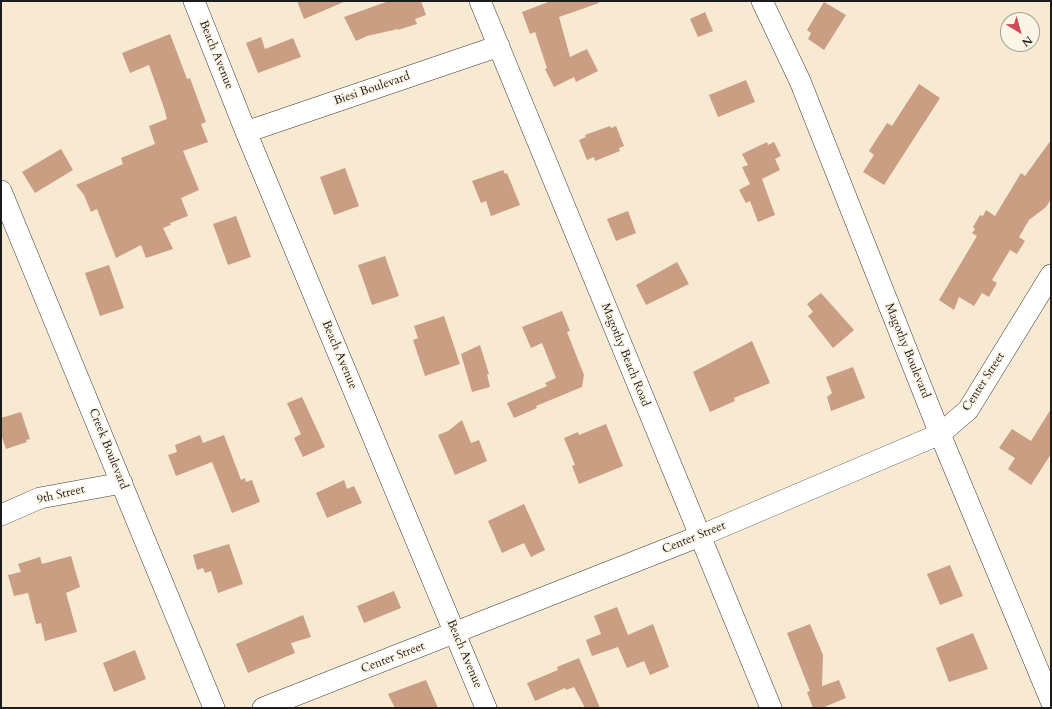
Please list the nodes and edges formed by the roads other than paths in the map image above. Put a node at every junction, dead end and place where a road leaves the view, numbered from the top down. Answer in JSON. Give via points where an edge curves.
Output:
{"nodes":[{"id":1,"x":194,"y":1,"type":"edge"},
{"id":2,"x":480,"y":1,"type":"edge"},
{"id":3,"x":762,"y":1,"type":"edge"},
{"id":4,"x":499,"y":46,"type":"junction"},
{"id":5,"x":246,"y":132,"type":"junction"},
{"id":6,"x":1,"y":191,"type":"edge"},
{"id":7,"x":1051,"y":275,"type":"edge"},
{"id":8,"x":940,"y":434,"type":"junction"},
{"id":9,"x":122,"y":483,"type":"junction"},
{"id":10,"x":1,"y":515,"type":"edge"},
{"id":11,"x":700,"y":536,"type":"junction"},
{"id":12,"x":455,"y":634,"type":"junction"},
{"id":13,"x":1051,"y":701,"type":"edge"},
{"id":14,"x":214,"y":708,"type":"edge"},
{"id":15,"x":263,"y":708,"type":"edge"},
{"id":16,"x":486,"y":708,"type":"edge"},
{"id":17,"x":771,"y":708,"type":"edge"}],
"edges":[{"from":1,"to":5,"type":"street","name":"Beach Avenue"},
{"from":2,"to":4,"type":"street","name":"Magothy Beach Road"},
{"from":3,"to":8,"type":"street","name":"Magothy Boulevard","via":[[800,81]]},
{"from":4,"to":5,"type":"street","name":"Biesi Boulevard"},
{"from":4,"to":11,"type":"street","name":"Magothy Beach Road"},
{"from":5,"to":12,"type":"street","name":"Beach Avenue"},
{"from":6,"to":9,"type":"street","name":"Creek Boulevard"},
{"from":7,"to":8,"type":"street","name":"Center Street","via":[[968,410]]},
{"from":8,"to":11,"type":"street","name":"Center Street"},
{"from":8,"to":13,"type":"street","name":"Magothy Boulevard"},
{"from":9,"to":10,"type":"street","name":"9th Street","via":[[40,498]]},
{"from":9,"to":14,"type":"street","name":"Creek Boulevard"},
{"from":11,"to":12,"type":"street","name":"Center Street"},
{"from":11,"to":17,"type":"street","name":"Magothy Beach Road"},
{"from":12,"to":15,"type":"street","name":"Center Street"},
{"from":12,"to":16,"type":"street","name":"Beach Avenue"}]}
